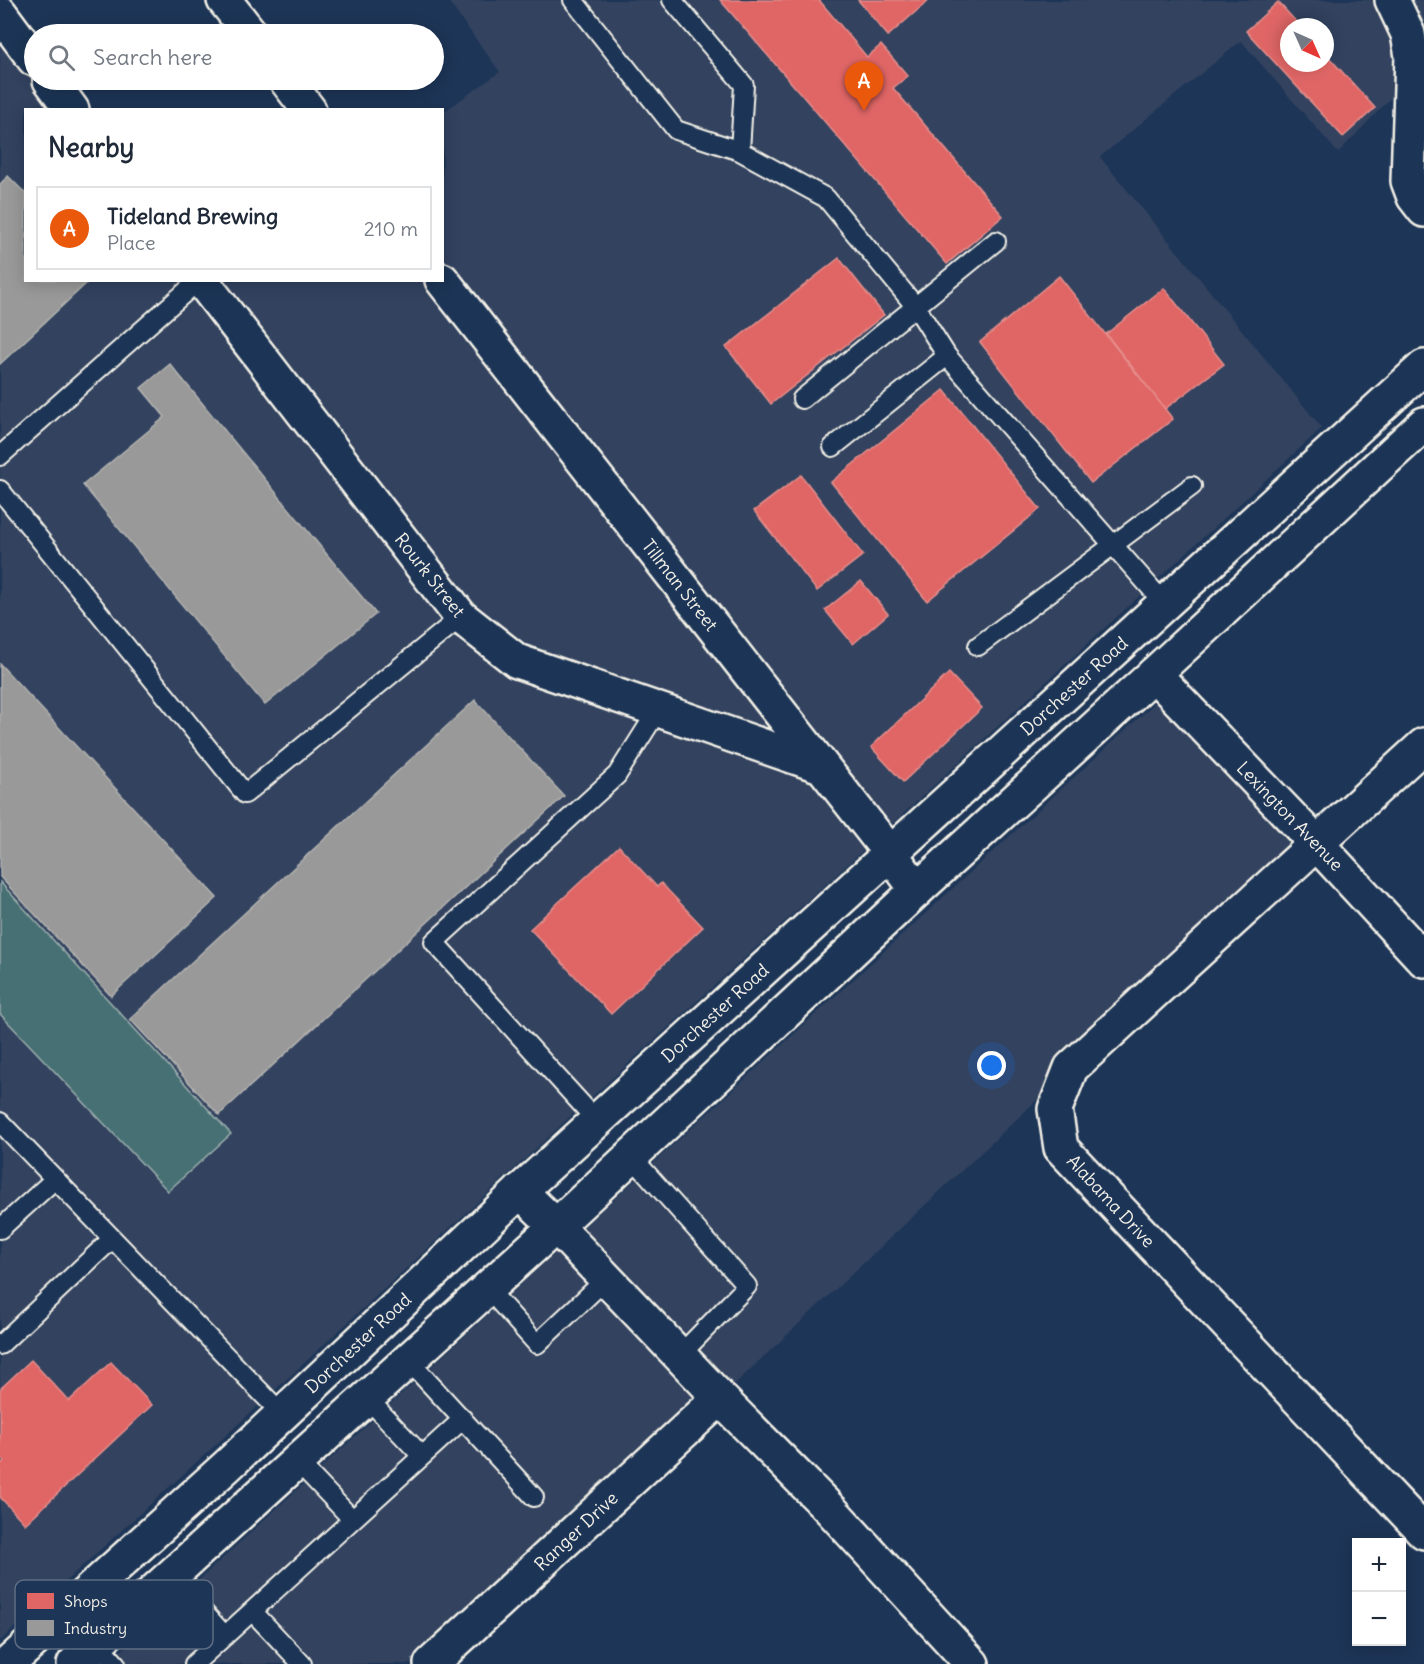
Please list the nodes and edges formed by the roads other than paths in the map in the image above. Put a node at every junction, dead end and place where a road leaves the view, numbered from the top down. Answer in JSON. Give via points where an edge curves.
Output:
{"nodes":[{"id":1,"x":224,"y":0,"type":"edge"},
{"id":2,"x":573,"y":0,"type":"edge"},
{"id":3,"x":672,"y":0,"type":"edge"},
{"id":4,"x":1392,"y":0,"type":"edge"},
{"id":5,"x":0,"y":13,"type":"edge"},
{"id":6,"x":243,"y":24,"type":"edge"},
{"id":7,"x":24,"y":45,"type":"edge"},
{"id":8,"x":57,"y":90,"type":"edge"},
{"id":9,"x":294,"y":90,"type":"edge"},
{"id":10,"x":71,"y":108,"type":"edge"},
{"id":11,"x":307,"y":108,"type":"edge"},
{"id":12,"x":740,"y":151,"type":"junction"},
{"id":13,"x":1424,"y":210,"type":"edge"},
{"id":14,"x":996,"y":241,"type":"dead end"},
{"id":15,"x":198,"y":282,"type":"edge"},
{"id":16,"x":202,"y":282,"type":"edge"},
{"id":17,"x":444,"y":282,"type":"edge"},
{"id":18,"x":916,"y":308,"type":"junction"},
{"id":19,"x":947,"y":356,"type":"junction"},
{"id":20,"x":1424,"y":367,"type":"edge"},
{"id":21,"x":802,"y":399,"type":"dead end"},
{"id":22,"x":1424,"y":424,"type":"edge"},
{"id":23,"x":833,"y":447,"type":"dead end"},
{"id":24,"x":0,"y":456,"type":"edge"},
{"id":25,"x":1192,"y":486,"type":"dead end"},
{"id":26,"x":0,"y":490,"type":"edge"},
{"id":27,"x":1113,"y":545,"type":"junction"},
{"id":28,"x":1164,"y":603,"type":"junction"},
{"id":29,"x":461,"y":618,"type":"junction"},
{"id":30,"x":978,"y":646,"type":"dead end"},
{"id":31,"x":1154,"y":674,"type":"junction"},
{"id":32,"x":658,"y":710,"type":"junction"},
{"id":33,"x":1424,"y":745,"type":"edge"},
{"id":34,"x":821,"y":766,"type":"junction"},
{"id":35,"x":1317,"y":844,"type":"junction"},
{"id":36,"x":890,"y":853,"type":"junction"},
{"id":37,"x":917,"y":890,"type":"junction"},
{"id":38,"x":1424,"y":960,"type":"edge"},
{"id":39,"x":597,"y":1121,"type":"junction"},
{"id":40,"x":0,"y":1122,"type":"edge"},
{"id":41,"x":631,"y":1156,"type":"junction"},
{"id":42,"x":55,"y":1179,"type":"junction"},
{"id":43,"x":520,"y":1191,"type":"junction"},
{"id":44,"x":556,"y":1226,"type":"junction"},
{"id":45,"x":0,"y":1229,"type":"edge"},
{"id":46,"x":112,"y":1239,"type":"junction"},
{"id":47,"x":606,"y":1279,"type":"junction"},
{"id":48,"x":487,"y":1288,"type":"junction"},
{"id":49,"x":0,"y":1345,"type":"edge"},
{"id":50,"x":680,"y":1355,"type":"junction"},
{"id":51,"x":408,"y":1360,"type":"junction"},
{"id":52,"x":367,"y":1398,"type":"junction"},
{"id":53,"x":720,"y":1398,"type":"junction"},
{"id":54,"x":282,"y":1414,"type":"junction"},
{"id":55,"x":463,"y":1419,"type":"junction"},
{"id":56,"x":422,"y":1456,"type":"junction"},
{"id":57,"x":297,"y":1461,"type":"junction"},
{"id":58,"x":534,"y":1497,"type":"dead end"},
{"id":59,"x":352,"y":1519,"type":"junction"},
{"id":60,"x":1424,"y":1532,"type":"edge"},
{"id":61,"x":171,"y":1576,"type":"junction"},
{"id":62,"x":102,"y":1580,"type":"edge"},
{"id":63,"x":167,"y":1580,"type":"edge"},
{"id":64,"x":175,"y":1580,"type":"edge"},
{"id":65,"x":252,"y":1611,"type":"junction"},
{"id":66,"x":213,"y":1623,"type":"edge"},
{"id":67,"x":225,"y":1636,"type":"junction"},
{"id":68,"x":213,"y":1647,"type":"edge"},
{"id":69,"x":26,"y":1649,"type":"edge"},
{"id":70,"x":211,"y":1649,"type":"edge"},
{"id":71,"x":9,"y":1664,"type":"edge"},
{"id":72,"x":194,"y":1664,"type":"edge"},
{"id":73,"x":302,"y":1664,"type":"edge"},
{"id":74,"x":431,"y":1664,"type":"edge"},
{"id":75,"x":972,"y":1664,"type":"edge"}],
"edges":[{"from":1,"to":6,"type":"street"},
{"from":2,"to":12,"type":"lane","via":[[676,130]]},
{"from":3,"to":12,"type":"lane","via":[[744,85]]},
{"from":4,"to":13,"type":"street","via":[[1408,34],[1412,56],[1408,181]]},
{"from":5,"to":7,"type":"street"},
{"from":8,"to":10,"type":"street"},
{"from":9,"to":11,"type":"street"},
{"from":12,"to":18,"type":"lane","via":[[826,198]]},
{"from":14,"to":18,"type":"lane"},
{"from":15,"to":24,"type":"lane"},
{"from":16,"to":29,"type":"street","name":"Rourk Street"},
{"from":17,"to":34,"type":"street","name":"Tillman Street"},
{"from":18,"to":19,"type":"lane"},
{"from":18,"to":21,"type":"lane"},
{"from":19,"to":23,"type":"lane"},
{"from":19,"to":27,"type":"lane"},
{"from":20,"to":28,"type":"street","name":"Dorchester Road"},
{"from":22,"to":31,"type":"street"},
{"from":25,"to":27,"type":"lane"},
{"from":26,"to":29,"type":"lane","via":[[245,795]]},
{"from":27,"to":28,"type":"lane"},
{"from":27,"to":30,"type":"lane"},
{"from":28,"to":36,"type":"street","name":"Dorchester Road"},
{"from":29,"to":32,"type":"street","name":"Rourk Street","via":[[517,661]]},
{"from":31,"to":35,"type":"street","name":"Lexington Avenue"},
{"from":31,"to":37,"type":"street"},
{"from":32,"to":34,"type":"street","name":"Rourk Street"},
{"from":32,"to":39,"type":"lane","via":[[617,775],[434,942]]},
{"from":33,"to":35,"type":"street","name":"Alabama Drive"},
{"from":34,"to":36,"type":"street","name":"Tillman Street"},
{"from":35,"to":38,"type":"street","name":"Lexington Avenue"},
{"from":35,"to":60,"type":"street","name":"Alabama Drive","via":[[1071,1068],[1055,1108],[1061,1148]]},
{"from":36,"to":37,"type":"street","name":"Tillman Street"},
{"from":36,"to":39,"type":"street","name":"Dorchester Road"},
{"from":37,"to":41,"type":"street"},
{"from":39,"to":43,"type":"street","name":"Dorchester Road"},
{"from":40,"to":42,"type":"lane"},
{"from":41,"to":44,"type":"street"},
{"from":41,"to":50,"type":"lane","via":[[747,1286]]},
{"from":42,"to":45,"type":"lane"},
{"from":42,"to":46,"type":"lane"},
{"from":43,"to":44,"type":"street"},
{"from":43,"to":54,"type":"street","name":"Dorchester Road"},
{"from":44,"to":47,"type":"street"},
{"from":44,"to":48,"type":"street"},
{"from":46,"to":49,"type":"lane"},
{"from":46,"to":54,"type":"lane"},
{"from":47,"to":48,"type":"lane","via":[[537,1344]]},
{"from":47,"to":50,"type":"street"},
{"from":48,"to":51,"type":"street"},
{"from":50,"to":53,"type":"street"},
{"from":51,"to":52,"type":"street"},
{"from":51,"to":55,"type":"lane"},
{"from":52,"to":56,"type":"lane"},
{"from":52,"to":57,"type":"street"},
{"from":53,"to":74,"type":"street","name":"Ranger Drive"},
{"from":53,"to":75,"type":"street","via":[[831,1510]]},
{"from":54,"to":62,"type":"street","name":"Dorchester Road"},
{"from":55,"to":56,"type":"lane"},
{"from":55,"to":58,"type":"lane"},
{"from":56,"to":59,"type":"lane"},
{"from":57,"to":59,"type":"lane"},
{"from":57,"to":61,"type":"street"},
{"from":59,"to":65,"type":"lane"},
{"from":61,"to":63,"type":"street"},
{"from":61,"to":64,"type":"lane"},
{"from":65,"to":67,"type":"lane"},
{"from":65,"to":73,"type":"lane"},
{"from":66,"to":67,"type":"lane"},
{"from":67,"to":68,"type":"lane"},
{"from":69,"to":71,"type":"street","name":"Dorchester Road"},
{"from":70,"to":72,"type":"lane"}]}
